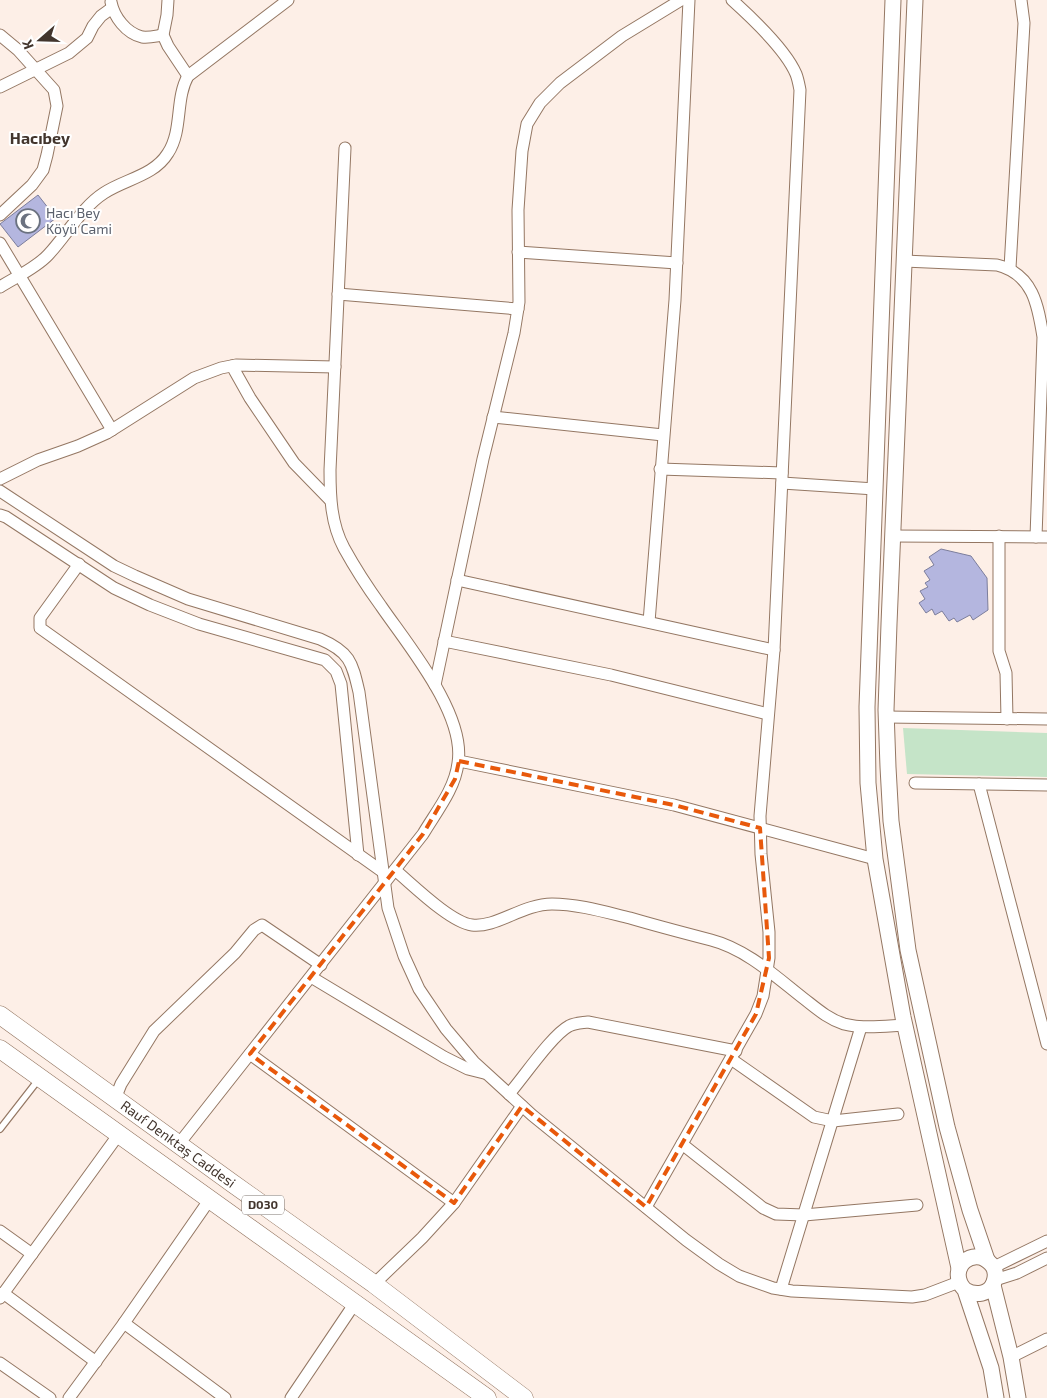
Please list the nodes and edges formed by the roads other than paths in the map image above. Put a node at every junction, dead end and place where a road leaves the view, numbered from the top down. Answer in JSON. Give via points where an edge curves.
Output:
{"nodes":[{"id":1,"x":168,"y":0,"type":"edge"},
{"id":2,"x":288,"y":0,"type":"edge"},
{"id":3,"x":681,"y":0,"type":"edge"},
{"id":4,"x":689,"y":0,"type":"edge"},
{"id":5,"x":732,"y":0,"type":"edge"},
{"id":6,"x":892,"y":0,"type":"edge"},
{"id":7,"x":915,"y":0,"type":"edge"},
{"id":8,"x":1021,"y":0,"type":"edge"},
{"id":9,"x":112,"y":4,"type":"edge"},
{"id":10,"x":0,"y":35,"type":"edge"},
{"id":11,"x":163,"y":35,"type":"junction"},
{"id":12,"x":36,"y":69,"type":"junction"},
{"id":13,"x":188,"y":76,"type":"junction"},
{"id":14,"x":0,"y":87,"type":"edge"},
{"id":15,"x":344,"y":148,"type":"dead end"},
{"id":16,"x":0,"y":215,"type":"edge"},
{"id":17,"x":0,"y":243,"type":"edge"},
{"id":18,"x":518,"y":252,"type":"junction"},
{"id":19,"x":904,"y":261,"type":"junction"},
{"id":20,"x":677,"y":263,"type":"junction"},
{"id":21,"x":1010,"y":268,"type":"junction"},
{"id":22,"x":20,"y":275,"type":"junction"},
{"id":23,"x":0,"y":287,"type":"edge"},
{"id":24,"x":338,"y":294,"type":"junction"},
{"id":25,"x":1041,"y":300,"type":"edge"},
{"id":26,"x":518,"y":309,"type":"junction"},
{"id":27,"x":232,"y":366,"type":"junction"},
{"id":28,"x":335,"y":367,"type":"junction"},
{"id":29,"x":493,"y":417,"type":"junction"},
{"id":30,"x":112,"y":430,"type":"junction"},
{"id":31,"x":663,"y":435,"type":"junction"},
{"id":32,"x":660,"y":468,"type":"junction"},
{"id":33,"x":782,"y":478,"type":"junction"},
{"id":34,"x":0,"y":479,"type":"edge"},
{"id":35,"x":874,"y":489,"type":"junction"},
{"id":36,"x":0,"y":491,"type":"edge"},
{"id":37,"x":330,"y":500,"type":"junction"},
{"id":38,"x":0,"y":515,"type":"edge"},
{"id":39,"x":892,"y":536,"type":"junction"},
{"id":40,"x":1000,"y":536,"type":"junction"},
{"id":41,"x":1042,"y":537,"type":"edge"},
{"id":42,"x":79,"y":564,"type":"junction"},
{"id":43,"x":457,"y":580,"type":"junction"},
{"id":44,"x":649,"y":622,"type":"junction"},
{"id":45,"x":444,"y":641,"type":"junction"},
{"id":46,"x":774,"y":650,"type":"junction"},
{"id":47,"x":435,"y":685,"type":"junction"},
{"id":48,"x":768,"y":714,"type":"junction"},
{"id":49,"x":886,"y":717,"type":"junction"},
{"id":50,"x":1006,"y":718,"type":"junction"},
{"id":51,"x":1047,"y":719,"type":"edge"},
{"id":52,"x":459,"y":761,"type":"junction"},
{"id":53,"x":914,"y":783,"type":"dead end"},
{"id":54,"x":979,"y":784,"type":"junction"},
{"id":55,"x":1047,"y":785,"type":"edge"},
{"id":56,"x":760,"y":828,"type":"junction"},
{"id":57,"x":358,"y":855,"type":"junction"},
{"id":58,"x":874,"y":859,"type":"junction"},
{"id":59,"x":395,"y":870,"type":"junction"},
{"id":60,"x":383,"y":872,"type":"junction"},
{"id":61,"x":384,"y":885,"type":"junction"},
{"id":62,"x":321,"y":964,"type":"junction"},
{"id":63,"x":768,"y":970,"type":"junction"},
{"id":64,"x":311,"y":977,"type":"junction"},
{"id":65,"x":0,"y":1015,"type":"edge"},
{"id":66,"x":905,"y":1024,"type":"junction"},
{"id":67,"x":861,"y":1027,"type":"junction"},
{"id":68,"x":1047,"y":1044,"type":"edge"},
{"id":69,"x":0,"y":1049,"type":"edge"},
{"id":70,"x":250,"y":1054,"type":"junction"},
{"id":71,"x":733,"y":1055,"type":"junction"},
{"id":72,"x":486,"y":1073,"type":"junction"},
{"id":73,"x":40,"y":1077,"type":"junction"},
{"id":74,"x":509,"y":1094,"type":"junction"},
{"id":75,"x":115,"y":1099,"type":"junction"},
{"id":76,"x":522,"y":1106,"type":"junction"},
{"id":77,"x":898,"y":1114,"type":"dead end"},
{"id":78,"x":833,"y":1121,"type":"junction"},
{"id":79,"x":0,"y":1129,"type":"edge"},
{"id":80,"x":120,"y":1134,"type":"junction"},
{"id":81,"x":178,"y":1144,"type":"junction"},
{"id":82,"x":682,"y":1144,"type":"junction"},
{"id":83,"x":210,"y":1199,"type":"junction"},
{"id":84,"x":454,"y":1203,"type":"junction"},
{"id":85,"x":917,"y":1205,"type":"dead end"},
{"id":86,"x":646,"y":1207,"type":"junction"},
{"id":87,"x":804,"y":1215,"type":"junction"},
{"id":88,"x":0,"y":1231,"type":"edge"},
{"id":89,"x":1047,"y":1241,"type":"edge"},
{"id":90,"x":32,"y":1254,"type":"junction"},
{"id":91,"x":1047,"y":1258,"type":"edge"},
{"id":92,"x":992,"y":1273,"type":"junction"},
{"id":93,"x":961,"y":1280,"type":"junction"},
{"id":94,"x":374,"y":1284,"type":"junction"},
{"id":95,"x":781,"y":1289,"type":"junction"},
{"id":96,"x":2,"y":1296,"type":"edge"},
{"id":97,"x":355,"y":1303,"type":"junction"},
{"id":98,"x":124,"y":1323,"type":"junction"},
{"id":99,"x":1047,"y":1340,"type":"edge"},
{"id":100,"x":1011,"y":1357,"type":"junction"},
{"id":101,"x":96,"y":1362,"type":"junction"},
{"id":102,"x":0,"y":1363,"type":"edge"},
{"id":103,"x":50,"y":1398,"type":"edge"},
{"id":104,"x":69,"y":1398,"type":"edge"},
{"id":105,"x":225,"y":1398,"type":"edge"},
{"id":106,"x":291,"y":1398,"type":"edge"},
{"id":107,"x":487,"y":1398,"type":"edge"},
{"id":108,"x":524,"y":1398,"type":"edge"},
{"id":109,"x":996,"y":1398,"type":"edge"},
{"id":110,"x":1018,"y":1398,"type":"edge"}],
"edges":[{"from":1,"to":11,"type":"street"},
{"from":2,"to":13,"type":"street"},
{"from":3,"to":18,"type":"street","via":[[622,36],[560,83],[540,103],[527,124],[522,152]]},
{"from":4,"to":20,"type":"street"},
{"from":5,"to":33,"type":"street","via":[[788,60],[800,90]]},
{"from":6,"to":35,"type":"main road"},
{"from":7,"to":19,"type":"main road"},
{"from":8,"to":21,"type":"street","via":[[1024,23]]},
{"from":9,"to":11,"type":"street","via":[[120,22],[131,32],[142,37]]},
{"from":9,"to":12,"type":"street","via":[[93,26],[88,38],[68,53]]},
{"from":10,"to":12,"type":"street"},
{"from":11,"to":13,"type":"street"},
{"from":12,"to":14,"type":"street"},
{"from":12,"to":16,"type":"street","via":[[54,90],[57,106],[48,155],[43,170],[32,185]]},
{"from":13,"to":22,"type":"street","via":[[183,85],[170,151],[162,161],[150,171],[104,193],[46,258]]},
{"from":15,"to":24,"type":"street"},
{"from":17,"to":22,"type":"street"},
{"from":18,"to":20,"type":"street"},
{"from":18,"to":26,"type":"street"},
{"from":19,"to":21,"type":"street"},
{"from":19,"to":39,"type":"main road"},
{"from":20,"to":31,"type":"street"},
{"from":21,"to":25,"type":"street"},
{"from":22,"to":23,"type":"street"},
{"from":22,"to":30,"type":"street"},
{"from":24,"to":26,"type":"street"},
{"from":24,"to":28,"type":"street"},
{"from":25,"to":41,"type":"street"},
{"from":26,"to":29,"type":"street"},
{"from":27,"to":28,"type":"street"},
{"from":27,"to":30,"type":"street","via":[[194,378]]},
{"from":27,"to":37,"type":"street","via":[[294,463]]},
{"from":28,"to":37,"type":"street"},
{"from":29,"to":31,"type":"street"},
{"from":29,"to":43,"type":"street"},
{"from":30,"to":34,"type":"street"},
{"from":31,"to":32,"type":"street"},
{"from":32,"to":33,"type":"street"},
{"from":32,"to":44,"type":"street"},
{"from":33,"to":35,"type":"street"},
{"from":33,"to":46,"type":"street"},
{"from":35,"to":58,"type":"main road","via":[[867,707]]},
{"from":36,"to":60,"type":"street","via":[[114,566],[135,576],[188,599],[320,638],[347,656],[359,692]]},
{"from":37,"to":47,"type":"street","via":[[344,547]]},
{"from":38,"to":42,"type":"street"},
{"from":39,"to":40,"type":"street"},
{"from":39,"to":49,"type":"main road"},
{"from":40,"to":41,"type":"street"},
{"from":40,"to":50,"type":"street","via":[[999,652],[1006,673]]},
{"from":42,"to":57,"type":"street","via":[[114,588],[150,605],[199,624],[325,660],[336,671],[341,684]]},
{"from":42,"to":57,"type":"street","via":[[40,618],[40,628]]},
{"from":43,"to":44,"type":"street"},
{"from":43,"to":45,"type":"street"},
{"from":44,"to":46,"type":"street"},
{"from":45,"to":47,"type":"street"},
{"from":45,"to":48,"type":"street","via":[[612,675]]},
{"from":46,"to":48,"type":"street"},
{"from":47,"to":52,"type":"street","via":[[454,727]]},
{"from":48,"to":56,"type":"street"},
{"from":49,"to":50,"type":"street"},
{"from":49,"to":92,"type":"main road","via":[[891,821],[908,950],[947,1127]]},
{"from":50,"to":51,"type":"street"},
{"from":52,"to":56,"type":"street","via":[[674,805]]},
{"from":52,"to":59,"type":"street","via":[[447,794],[423,834]]},
{"from":53,"to":54,"type":"street"},
{"from":54,"to":55,"type":"street"},
{"from":54,"to":68,"type":"street"},
{"from":56,"to":58,"type":"street"},
{"from":56,"to":63,"type":"street","via":[[769,932]]},
{"from":57,"to":60,"type":"street"},
{"from":58,"to":66,"type":"main road"},
{"from":59,"to":61,"type":"street"},
{"from":59,"to":63,"type":"street","via":[[446,912],[471,924],[496,921],[537,905],[595,909],[720,942]]},
{"from":60,"to":61,"type":"street"},
{"from":61,"to":62,"type":"street"},
{"from":61,"to":72,"type":"street","via":[[404,956],[419,989],[446,1029]]},
{"from":62,"to":64,"type":"street"},
{"from":62,"to":75,"type":"street","via":[[262,925],[254,930],[154,1031]]},
{"from":63,"to":67,"type":"street","via":[[827,1017]]},
{"from":63,"to":71,"type":"street","via":[[756,1014]]},
{"from":64,"to":70,"type":"street"},
{"from":64,"to":72,"type":"street","via":[[444,1057],[468,1069]]},
{"from":65,"to":75,"type":"main road","name":"Rauf Denktaş Caddesi","number":"D030"},
{"from":66,"to":67,"type":"street"},
{"from":66,"to":93,"type":"main road"},
{"from":67,"to":78,"type":"street"},
{"from":69,"to":73,"type":"main road","name":"Rauf Denktaş Caddesi"},
{"from":70,"to":81,"type":"street"},
{"from":70,"to":84,"type":"street"},
{"from":71,"to":74,"type":"street","via":[[588,1022],[579,1023],[557,1036]]},
{"from":71,"to":78,"type":"street","via":[[814,1117]]},
{"from":71,"to":82,"type":"street"},
{"from":72,"to":74,"type":"street"},
{"from":73,"to":79,"type":"lane"},
{"from":73,"to":80,"type":"main road","name":"Rauf Denktaş Caddesi"},
{"from":74,"to":76,"type":"street"},
{"from":75,"to":81,"type":"main road","name":"Rauf Denktaş Caddesi","number":"D030"},
{"from":76,"to":84,"type":"street"},
{"from":76,"to":86,"type":"street"},
{"from":77,"to":78,"type":"street"},
{"from":78,"to":87,"type":"street"},
{"from":80,"to":83,"type":"main road","name":"Rauf Denktaş Caddesi"},
{"from":80,"to":90,"type":"street"},
{"from":81,"to":94,"type":"main road","name":"Rauf Denktaş Caddesi","number":"D030"},
{"from":82,"to":86,"type":"street"},
{"from":82,"to":87,"type":"street","via":[[763,1208],[776,1214]]},
{"from":83,"to":97,"type":"main road","name":"Rauf Denktaş Caddesi"},
{"from":83,"to":98,"type":"street"},
{"from":84,"to":94,"type":"street"},
{"from":85,"to":87,"type":"street"},
{"from":86,"to":95,"type":"street","via":[[719,1264],[739,1276]]},
{"from":87,"to":95,"type":"street"},
{"from":88,"to":90,"type":"street"},
{"from":89,"to":92,"type":"street"},
{"from":90,"to":96,"type":"street"},
{"from":91,"to":92,"type":"street","via":[[1017,1273]]},
{"from":92,"to":93,"type":"main road","via":[[983,1294],[977,1295]]},
{"from":92,"to":93,"type":"main road","via":[[979,1257],[973,1257],[962,1263]]},
{"from":92,"to":100,"type":"main road"},
{"from":93,"to":95,"type":"street","via":[[925,1295],[912,1296]]},
{"from":93,"to":109,"type":"main road","via":[[991,1368]]},
{"from":94,"to":108,"type":"main road","name":"Rauf Denktaş Caddesi","number":"D030"},
{"from":96,"to":101,"type":"street"},
{"from":97,"to":106,"type":"street"},
{"from":97,"to":107,"type":"main road","name":"Rauf Denktaş Caddesi"},
{"from":98,"to":101,"type":"street"},
{"from":98,"to":105,"type":"street"},
{"from":99,"to":100,"type":"street"},
{"from":100,"to":110,"type":"main road"},
{"from":101,"to":104,"type":"street"},
{"from":102,"to":103,"type":"street"}]}
